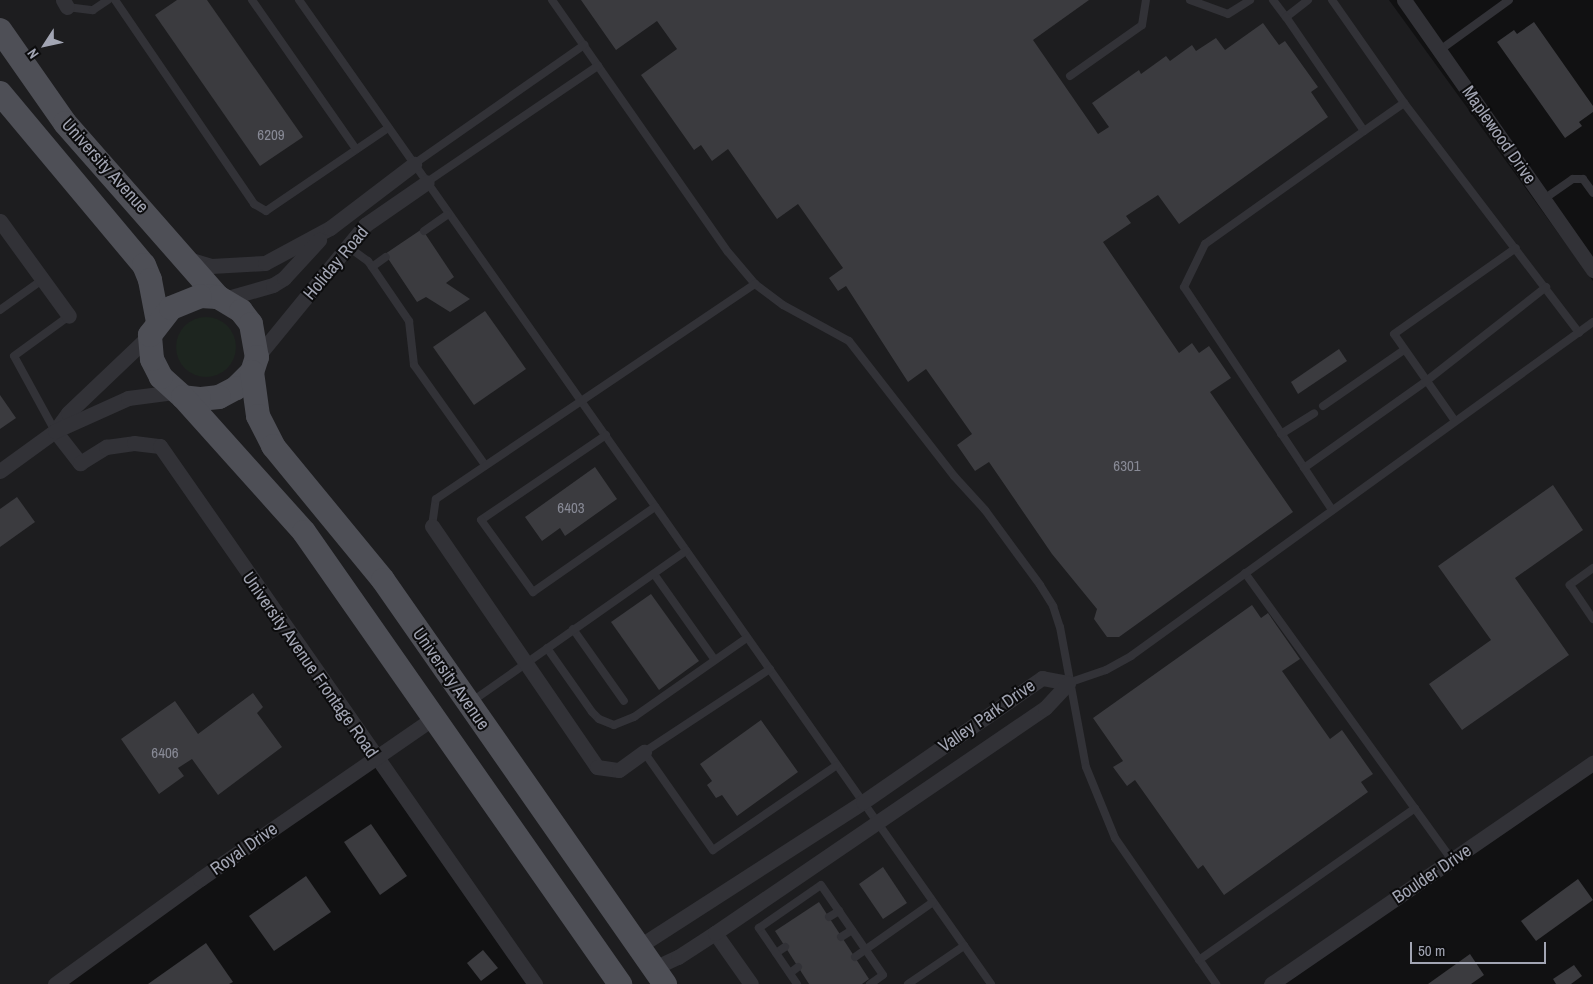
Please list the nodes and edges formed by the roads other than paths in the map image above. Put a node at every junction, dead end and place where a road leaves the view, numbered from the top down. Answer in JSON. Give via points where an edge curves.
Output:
{"nodes":[{"id":1,"x":108,"y":0,"type":"edge"},
{"id":2,"x":115,"y":0,"type":"edge"},
{"id":3,"x":252,"y":0,"type":"edge"},
{"id":4,"x":299,"y":0,"type":"edge"},
{"id":5,"x":552,"y":0,"type":"edge"},
{"id":6,"x":1146,"y":0,"type":"edge"},
{"id":7,"x":1190,"y":0,"type":"edge"},
{"id":8,"x":1250,"y":0,"type":"edge"},
{"id":9,"x":1273,"y":0,"type":"edge"},
{"id":10,"x":1308,"y":0,"type":"edge"},
{"id":11,"x":1332,"y":0,"type":"edge"},
{"id":12,"x":1404,"y":0,"type":"edge"},
{"id":13,"x":1509,"y":0,"type":"edge"},
{"id":14,"x":65,"y":3,"type":"edge"},
{"id":15,"x":1286,"y":17,"type":"junction"},
{"id":16,"x":0,"y":30,"type":"edge"},
{"id":17,"x":584,"y":45,"type":"junction"},
{"id":18,"x":1440,"y":50,"type":"junction"},
{"id":19,"x":0,"y":52,"type":"edge"},
{"id":20,"x":598,"y":66,"type":"junction"},
{"id":21,"x":1070,"y":76,"type":"dead end"},
{"id":22,"x":38,"y":85,"type":"junction"},
{"id":23,"x":0,"y":93,"type":"edge"},
{"id":24,"x":1404,"y":103,"type":"junction"},
{"id":25,"x":388,"y":128,"type":"junction"},
{"id":26,"x":1364,"y":131,"type":"junction"},
{"id":27,"x":356,"y":149,"type":"junction"},
{"id":28,"x":414,"y":164,"type":"junction"},
{"id":29,"x":427,"y":182,"type":"junction"},
{"id":30,"x":1593,"y":193,"type":"edge"},
{"id":31,"x":1544,"y":199,"type":"junction"},
{"id":32,"x":448,"y":214,"type":"junction"},
{"id":33,"x":2,"y":227,"type":"edge"},
{"id":34,"x":330,"y":228,"type":"junction"},
{"id":35,"x":424,"y":231,"type":"dead end"},
{"id":36,"x":347,"y":246,"type":"junction"},
{"id":37,"x":1516,"y":248,"type":"junction"},
{"id":38,"x":386,"y":257,"type":"dead end"},
{"id":39,"x":188,"y":259,"type":"junction"},
{"id":40,"x":372,"y":267,"type":"junction"},
{"id":41,"x":1593,"y":270,"type":"edge"},
{"id":42,"x":42,"y":280,"type":"junction"},
{"id":43,"x":755,"y":284,"type":"junction"},
{"id":44,"x":1546,"y":287,"type":"junction"},
{"id":45,"x":221,"y":298,"type":"junction"},
{"id":46,"x":0,"y":310,"type":"edge"},
{"id":47,"x":68,"y":316,"type":"joint"},
{"id":48,"x":1593,"y":322,"type":"edge"},
{"id":49,"x":154,"y":328,"type":"junction"},
{"id":50,"x":1579,"y":333,"type":"junction"},
{"id":51,"x":1404,"y":350,"type":"junction"},
{"id":52,"x":254,"y":365,"type":"junction"},
{"id":53,"x":1425,"y":382,"type":"junction"},
{"id":54,"x":178,"y":394,"type":"junction"},
{"id":55,"x":582,"y":400,"type":"junction"},
{"id":56,"x":1323,"y":406,"type":"dead end"},
{"id":57,"x":1314,"y":413,"type":"dead end"},
{"id":58,"x":1455,"y":421,"type":"junction"},
{"id":59,"x":55,"y":431,"type":"junction"},
{"id":60,"x":1282,"y":434,"type":"junction"},
{"id":61,"x":606,"y":435,"type":"junction"},
{"id":62,"x":485,"y":465,"type":"junction"},
{"id":63,"x":1304,"y":468,"type":"junction"},
{"id":64,"x":0,"y":471,"type":"edge"},
{"id":65,"x":655,"y":507,"type":"junction"},
{"id":66,"x":1332,"y":510,"type":"junction"},
{"id":67,"x":432,"y":526,"type":"joint"},
{"id":68,"x":686,"y":551,"type":"junction"},
{"id":69,"x":1593,"y":568,"type":"edge"},
{"id":70,"x":1245,"y":573,"type":"junction"},
{"id":71,"x":654,"y":574,"type":"junction"},
{"id":72,"x":1593,"y":619,"type":"edge"},
{"id":73,"x":573,"y":630,"type":"junction"},
{"id":74,"x":747,"y":638,"type":"junction"},
{"id":75,"x":547,"y":648,"type":"junction"},
{"id":76,"x":715,"y":660,"type":"junction"},
{"id":77,"x":525,"y":664,"type":"junction"},
{"id":78,"x":770,"y":669,"type":"junction"},
{"id":79,"x":1068,"y":682,"type":"junction"},
{"id":80,"x":624,"y":700,"type":"dead end"},
{"id":81,"x":468,"y":704,"type":"junction"},
{"id":82,"x":435,"y":717,"type":"junction"},
{"id":83,"x":644,"y":752,"type":"junction"},
{"id":84,"x":375,"y":758,"type":"junction"},
{"id":85,"x":1593,"y":763,"type":"edge"},
{"id":86,"x":837,"y":765,"type":"junction"},
{"id":87,"x":864,"y":802,"type":"junction"},
{"id":88,"x":1415,"y":808,"type":"junction"},
{"id":89,"x":878,"y":822,"type":"junction"},
{"id":90,"x":552,"y":824,"type":"junction"},
{"id":91,"x":525,"y":845,"type":"junction"},
{"id":92,"x":1452,"y":860,"type":"junction"},
{"id":93,"x":933,"y":902,"type":"junction"},
{"id":94,"x":838,"y":910,"type":"junction"},
{"id":95,"x":829,"y":917,"type":"dead end"},
{"id":96,"x":852,"y":930,"type":"junction"},
{"id":97,"x":715,"y":933,"type":"junction"},
{"id":98,"x":842,"y":937,"type":"dead end"},
{"id":99,"x":964,"y":946,"type":"junction"},
{"id":100,"x":638,"y":947,"type":"junction"},
{"id":101,"x":785,"y":947,"type":"dead end"},
{"id":102,"x":865,"y":949,"type":"junction"},
{"id":103,"x":776,"y":953,"type":"junction"},
{"id":104,"x":854,"y":956,"type":"dead end"},
{"id":105,"x":1199,"y":960,"type":"junction"},
{"id":106,"x":798,"y":966,"type":"dead end"},
{"id":107,"x":790,"y":973,"type":"junction"},
{"id":108,"x":659,"y":976,"type":"edge"},
{"id":109,"x":55,"y":984,"type":"edge"},
{"id":110,"x":535,"y":984,"type":"edge"},
{"id":111,"x":620,"y":984,"type":"edge"},
{"id":112,"x":751,"y":984,"type":"edge"},
{"id":113,"x":797,"y":984,"type":"edge"},
{"id":114,"x":870,"y":984,"type":"edge"},
{"id":115,"x":908,"y":984,"type":"edge"},
{"id":116,"x":991,"y":984,"type":"edge"},
{"id":117,"x":1216,"y":984,"type":"edge"},
{"id":118,"x":1271,"y":984,"type":"edge"}],
"edges":[{"from":1,"to":14,"type":"lane","via":[[93,10]]},
{"from":2,"to":27,"type":"lane","via":[[254,204],[266,210]]},
{"from":3,"to":27,"type":"lane"},
{"from":4,"to":25,"type":"lane"},
{"from":5,"to":17,"type":"lane"},
{"from":6,"to":21,"type":"lane","via":[[1142,25]]},
{"from":7,"to":8,"type":"lane","via":[[1228,14]]},
{"from":9,"to":15,"type":"lane"},
{"from":10,"to":15,"type":"lane"},
{"from":11,"to":24,"type":"lane"},
{"from":12,"to":18,"type":"street","name":"Maplewood Drive"},
{"from":13,"to":18,"type":"lane"},
{"from":15,"to":26,"type":"lane"},
{"from":16,"to":22,"type":"main road","name":"University Avenue"},
{"from":17,"to":20,"type":"lane"},
{"from":17,"to":28,"type":"lane"},
{"from":18,"to":31,"type":"street","name":"Maplewood Drive"},
{"from":19,"to":22,"type":"main road"},
{"from":20,"to":29,"type":"lane"},
{"from":20,"to":43,"type":"lane","via":[[728,252]]},
{"from":22,"to":39,"type":"main road","name":"University Avenue","via":[[65,123]]},
{"from":23,"to":49,"type":"main road","name":"University Avenue","via":[[21,122],[139,259],[150,280]]},
{"from":24,"to":26,"type":"lane"},
{"from":24,"to":37,"type":"lane"},
{"from":25,"to":27,"type":"lane"},
{"from":25,"to":28,"type":"lane"},
{"from":26,"to":60,"type":"lane","via":[[1205,244],[1184,287]]},
{"from":28,"to":29,"type":"lane"},
{"from":28,"to":34,"type":"street","name":"Holiday Road"},
{"from":29,"to":32,"type":"lane"},
{"from":29,"to":36,"type":"street","name":"Holiday Road","via":[[365,225]]},
{"from":30,"to":31,"type":"lane","via":[[1583,179],[1573,179]]},
{"from":31,"to":41,"type":"street","name":"Maplewood Drive"},
{"from":32,"to":35,"type":"lane"},
{"from":32,"to":55,"type":"lane"},
{"from":33,"to":42,"type":"street"},
{"from":34,"to":39,"type":"street","name":"Holiday Road","via":[[265,263],[211,266]]},
{"from":34,"to":45,"type":"street","name":"Holiday Road","via":[[284,278],[273,285]]},
{"from":36,"to":40,"type":"lane"},
{"from":36,"to":52,"type":"street","name":"Holiday Road"},
{"from":37,"to":44,"type":"lane"},
{"from":37,"to":51,"type":"lane","via":[[1394,334]]},
{"from":38,"to":40,"type":"lane"},
{"from":39,"to":45,"type":"main road","name":"University Avenue"},
{"from":40,"to":62,"type":"lane","via":[[409,321],[414,365]]},
{"from":42,"to":46,"type":"lane"},
{"from":42,"to":47,"type":"street"},
{"from":43,"to":55,"type":"lane"},
{"from":43,"to":79,"type":"lane","via":[[783,305],[849,341],[954,476],[985,510],[1053,606]]},
{"from":44,"to":50,"type":"lane"},
{"from":44,"to":53,"type":"lane"},
{"from":45,"to":49,"type":"main road","via":[[184,300]]},
{"from":45,"to":52,"type":"main road","via":[[241,310],[251,324]]},
{"from":47,"to":59,"type":"lane","via":[[14,356]]},
{"from":48,"to":50,"type":"lane"},
{"from":49,"to":54,"type":"main road","via":[[152,359],[161,377]]},
{"from":49,"to":59,"type":"street","via":[[68,413]]},
{"from":50,"to":58,"type":"lane"},
{"from":51,"to":53,"type":"lane"},
{"from":51,"to":56,"type":"lane"},
{"from":52,"to":54,"type":"main road","via":[[236,388],[219,397]]},
{"from":52,"to":81,"type":"main road","name":"University Avenue","via":[[258,416],[273,446],[383,580]]},
{"from":53,"to":58,"type":"lane"},
{"from":53,"to":63,"type":"lane"},
{"from":54,"to":59,"type":"street","via":[[128,398]]},
{"from":54,"to":82,"type":"main road","name":"University Avenue","via":[[304,532]]},
{"from":55,"to":61,"type":"lane"},
{"from":55,"to":62,"type":"lane"},
{"from":57,"to":60,"type":"lane"},
{"from":58,"to":66,"type":"lane"},
{"from":59,"to":64,"type":"street"},
{"from":59,"to":84,"type":"street","name":"University Avenue Frontage Road","via":[[80,463],[106,447],[134,443],[160,446]]},
{"from":60,"to":63,"type":"lane"},
{"from":61,"to":65,"type":"lane"},
{"from":61,"to":65,"type":"lane","via":[[481,520],[533,592]]},
{"from":62,"to":67,"type":"lane","via":[[436,499]]},
{"from":63,"to":66,"type":"lane"},
{"from":65,"to":68,"type":"lane"},
{"from":66,"to":70,"type":"lane"},
{"from":67,"to":77,"type":"street"},
{"from":68,"to":71,"type":"lane"},
{"from":68,"to":74,"type":"lane"},
{"from":69,"to":72,"type":"lane","via":[[1570,585]]},
{"from":70,"to":79,"type":"lane","via":[[1131,656],[1106,670]]},
{"from":70,"to":88,"type":"lane"},
{"from":71,"to":73,"type":"lane"},
{"from":71,"to":76,"type":"lane"},
{"from":73,"to":75,"type":"lane"},
{"from":73,"to":80,"type":"lane"},
{"from":74,"to":76,"type":"lane"},
{"from":74,"to":78,"type":"lane"},
{"from":75,"to":76,"type":"lane","via":[[592,712],[614,725],[629,720]]},
{"from":75,"to":77,"type":"lane"},
{"from":77,"to":81,"type":"lane"},
{"from":77,"to":83,"type":"street","via":[[597,767],[619,770]]},
{"from":78,"to":83,"type":"lane"},
{"from":78,"to":86,"type":"lane"},
{"from":79,"to":87,"type":"street","name":"Valley Park Drive","via":[[1042,678]]},
{"from":79,"to":89,"type":"street","name":"Valley Park Drive","via":[[1045,708]]},
{"from":79,"to":105,"type":"lane","via":[[1086,767],[1115,838]]},
{"from":81,"to":90,"type":"main road","name":"University Avenue"},
{"from":82,"to":84,"type":"street","name":"Royal Drive"},
{"from":82,"to":90,"type":"main road","via":[[461,722],[508,786]]},
{"from":82,"to":91,"type":"main road","name":"University Avenue"},
{"from":83,"to":86,"type":"lane","via":[[713,850]]},
{"from":84,"to":109,"type":"street","name":"Royal Drive"},
{"from":84,"to":110,"type":"street","name":"University Avenue Frontage Road"},
{"from":85,"to":92,"type":"street","name":"Boulder Drive"},
{"from":86,"to":87,"type":"lane"},
{"from":87,"to":89,"type":"lane"},
{"from":87,"to":100,"type":"street","name":"Valley Park Drive"},
{"from":88,"to":92,"type":"lane"},
{"from":88,"to":105,"type":"lane"},
{"from":89,"to":93,"type":"lane"},
{"from":89,"to":97,"type":"street","name":"Valley Park Drive"},
{"from":90,"to":100,"type":"main road","name":"University Avenue"},
{"from":91,"to":108,"type":"main road","via":[[566,872],[619,946]]},
{"from":91,"to":111,"type":"main road","name":"University Avenue"},
{"from":92,"to":118,"type":"street","name":"Boulder Drive"},
{"from":93,"to":99,"type":"lane"},
{"from":93,"to":102,"type":"lane"},
{"from":94,"to":95,"type":"lane"},
{"from":94,"to":96,"type":"lane"},
{"from":94,"to":103,"type":"lane","via":[[821,885],[813,890],[759,928]]},
{"from":96,"to":98,"type":"lane"},
{"from":96,"to":102,"type":"lane"},
{"from":97,"to":108,"type":"street","name":"Valley Park Drive","via":[[678,958]]},
{"from":97,"to":112,"type":"street"},
{"from":99,"to":115,"type":"lane"},
{"from":99,"to":116,"type":"lane"},
{"from":100,"to":108,"type":"main road","name":"University Avenue"},
{"from":101,"to":103,"type":"lane"},
{"from":102,"to":104,"type":"lane"},
{"from":102,"to":114,"type":"lane","via":[[883,975]]},
{"from":103,"to":107,"type":"lane"},
{"from":105,"to":117,"type":"lane"},
{"from":106,"to":107,"type":"lane"},
{"from":107,"to":113,"type":"lane"}]}
